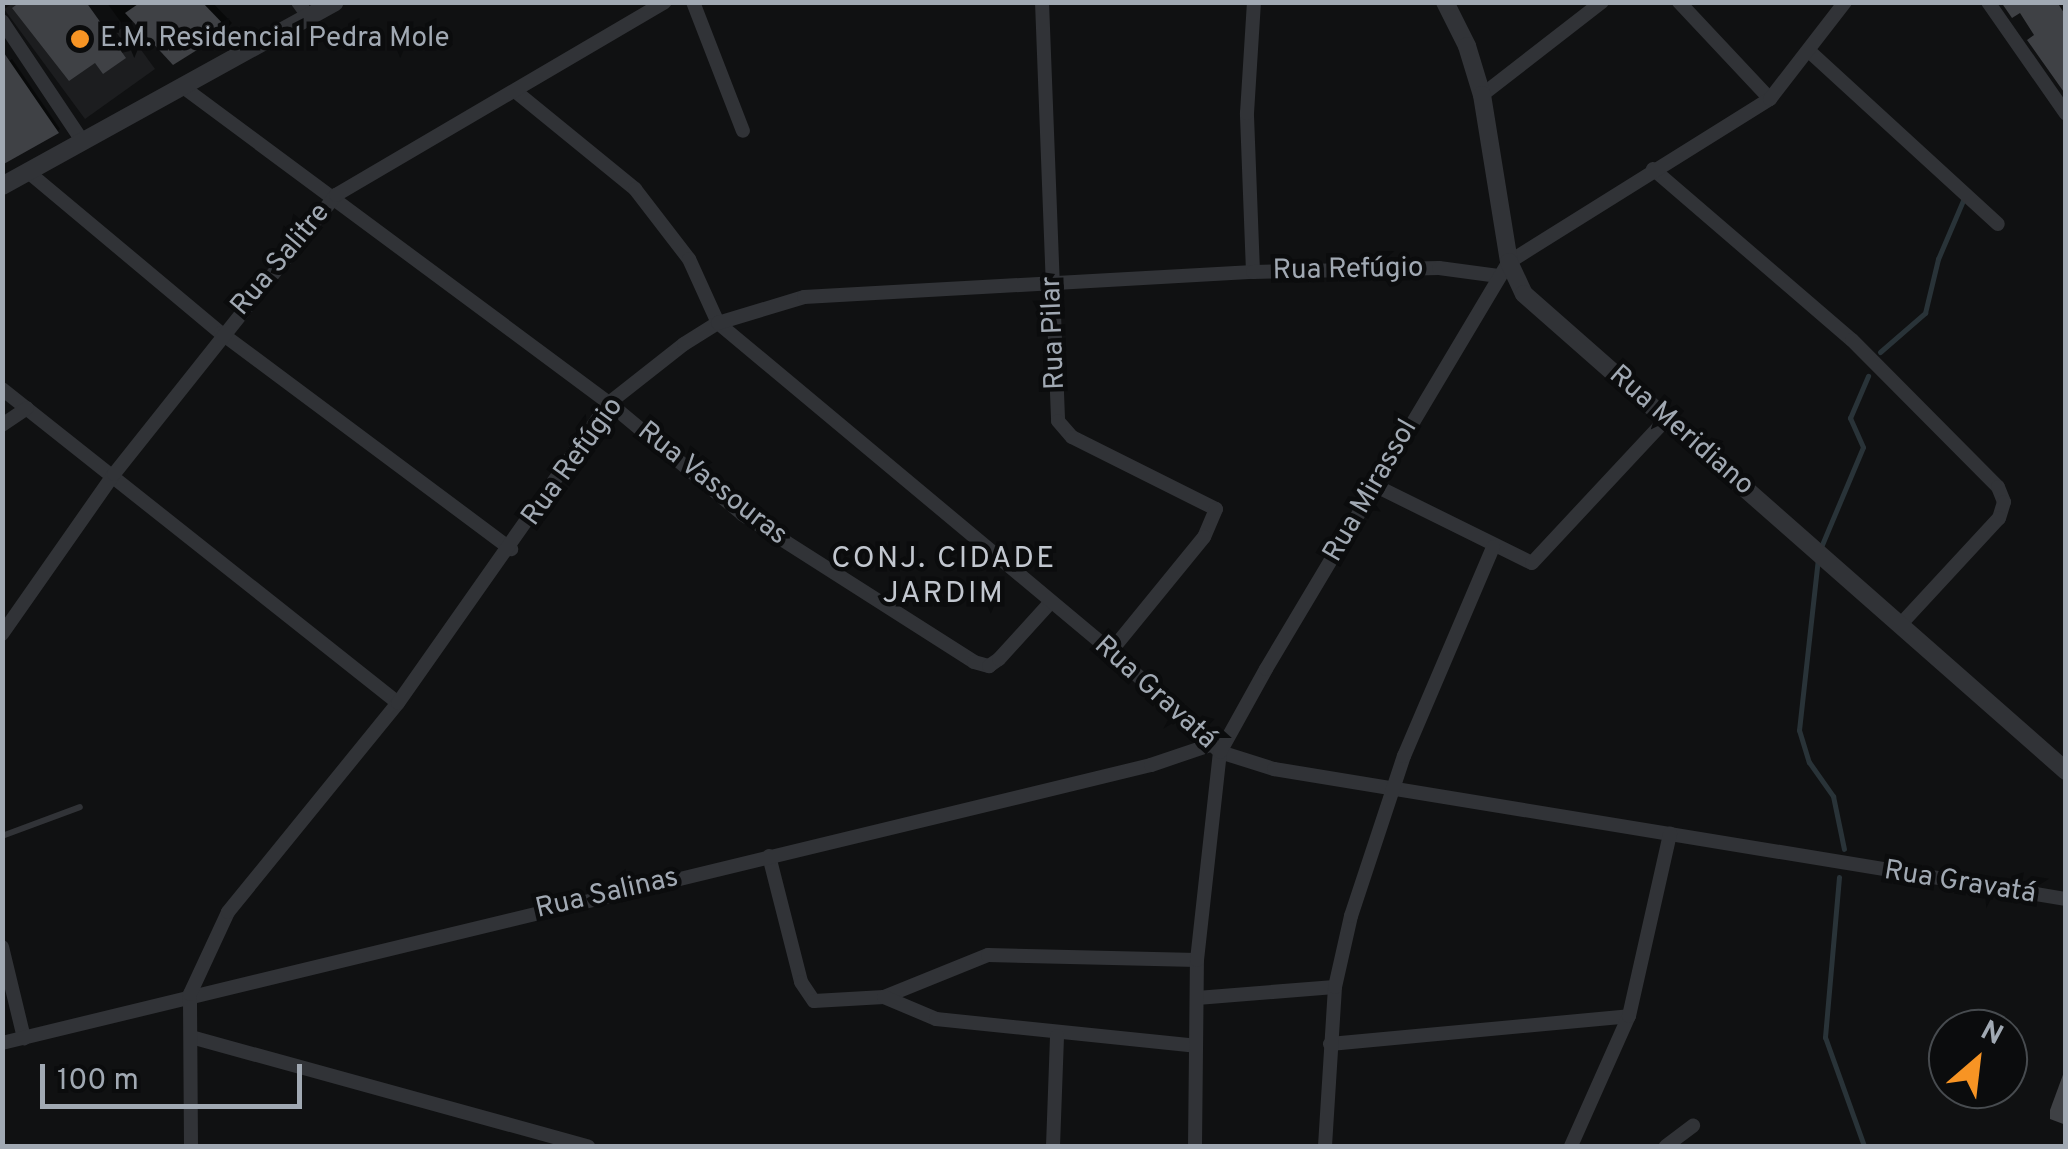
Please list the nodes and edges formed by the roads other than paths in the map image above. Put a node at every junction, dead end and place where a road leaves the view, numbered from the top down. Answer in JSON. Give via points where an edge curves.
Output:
{"nodes":[{"id":1,"x":334,"y":2,"type":"edge"},
{"id":2,"x":665,"y":2,"type":"edge"},
{"id":3,"x":693,"y":2,"type":"edge"},
{"id":4,"x":1042,"y":2,"type":"edge"},
{"id":5,"x":1254,"y":2,"type":"edge"},
{"id":6,"x":1445,"y":2,"type":"edge"},
{"id":7,"x":1602,"y":2,"type":"edge"},
{"id":8,"x":1679,"y":2,"type":"edge"},
{"id":9,"x":1845,"y":2,"type":"edge"},
{"id":10,"x":1988,"y":2,"type":"edge"},
{"id":11,"x":304,"y":10,"type":"edge"},
{"id":12,"x":2,"y":21,"type":"edge"},
{"id":13,"x":1809,"y":51,"type":"junction"},
{"id":14,"x":183,"y":86,"type":"junction"},
{"id":15,"x":515,"y":91,"type":"junction"},
{"id":16,"x":1482,"y":96,"type":"junction"},
{"id":17,"x":1770,"y":98,"type":"junction"},
{"id":18,"x":2066,"y":114,"type":"edge"},
{"id":19,"x":743,"y":131,"type":"dead end"},
{"id":20,"x":81,"y":139,"type":"junction"},
{"id":21,"x":1654,"y":169,"type":"junction"},
{"id":22,"x":27,"y":171,"type":"junction"},
{"id":23,"x":2,"y":186,"type":"edge"},
{"id":24,"x":336,"y":195,"type":"junction"},
{"id":25,"x":1998,"y":224,"type":"dead end"},
{"id":26,"x":1503,"y":269,"type":"junction"},
{"id":27,"x":1253,"y":272,"type":"junction"},
{"id":28,"x":1052,"y":280,"type":"junction"},
{"id":29,"x":718,"y":322,"type":"junction"},
{"id":30,"x":221,"y":333,"type":"junction"},
{"id":31,"x":2,"y":388,"type":"edge"},
{"id":32,"x":609,"y":403,"type":"junction"},
{"id":33,"x":28,"y":408,"type":"junction"},
{"id":34,"x":1667,"y":418,"type":"junction"},
{"id":35,"x":2,"y":425,"type":"edge"},
{"id":36,"x":114,"y":474,"type":"junction"},
{"id":37,"x":1374,"y":484,"type":"junction"},
{"id":38,"x":1494,"y":547,"type":"junction"},
{"id":39,"x":512,"y":549,"type":"junction"},
{"id":40,"x":1050,"y":602,"type":"junction"},
{"id":41,"x":1901,"y":624,"type":"junction"},
{"id":42,"x":2,"y":634,"type":"edge"},
{"id":43,"x":1110,"y":651,"type":"junction"},
{"id":44,"x":398,"y":703,"type":"junction"},
{"id":45,"x":1215,"y":749,"type":"junction"},
{"id":46,"x":2066,"y":771,"type":"edge"},
{"id":47,"x":1393,"y":787,"type":"junction"},
{"id":48,"x":80,"y":808,"type":"dead end"},
{"id":49,"x":1670,"y":834,"type":"junction"},
{"id":50,"x":2,"y":836,"type":"edge"},
{"id":51,"x":768,"y":856,"type":"junction"},
{"id":52,"x":2066,"y":899,"type":"edge"},
{"id":53,"x":2,"y":947,"type":"edge"},
{"id":54,"x":1197,"y":960,"type":"junction"},
{"id":55,"x":1335,"y":987,"type":"junction"},
{"id":56,"x":190,"y":994,"type":"junction"},
{"id":57,"x":884,"y":997,"type":"junction"},
{"id":58,"x":1197,"y":998,"type":"junction"},
{"id":59,"x":1630,"y":1016,"type":"junction"},
{"id":60,"x":1057,"y":1036,"type":"junction"},
{"id":61,"x":191,"y":1037,"type":"junction"},
{"id":62,"x":24,"y":1038,"type":"junction"},
{"id":63,"x":2,"y":1043,"type":"edge"},
{"id":64,"x":1330,"y":1044,"type":"junction"},
{"id":65,"x":1196,"y":1046,"type":"junction"},
{"id":66,"x":1693,"y":1126,"type":"dead end"},
{"id":67,"x":191,"y":1146,"type":"edge"},
{"id":68,"x":588,"y":1146,"type":"edge"},
{"id":69,"x":1053,"y":1146,"type":"edge"},
{"id":70,"x":1195,"y":1146,"type":"edge"},
{"id":71,"x":1325,"y":1146,"type":"edge"},
{"id":72,"x":1571,"y":1146,"type":"edge"},
{"id":73,"x":1666,"y":1146,"type":"edge"}],
"edges":[{"from":1,"to":11,"type":"street"},
{"from":2,"to":15,"type":"street","name":"Rua Salitre"},
{"from":3,"to":19,"type":"street"},
{"from":4,"to":28,"type":"street","name":"Rua Pilar"},
{"from":5,"to":27,"type":"street","via":[[1247,113]]},
{"from":6,"to":16,"type":"street","name":"Rua Meridiano","via":[[1468,46]]},
{"from":7,"to":16,"type":"street"},
{"from":8,"to":17,"type":"street"},
{"from":9,"to":13,"type":"street","name":"Rua Mirassol"},
{"from":10,"to":18,"type":"street"},
{"from":11,"to":14,"type":"street"},
{"from":12,"to":20,"type":"street"},
{"from":13,"to":17,"type":"street","name":"Rua Mirassol"},
{"from":13,"to":25,"type":"street"},
{"from":14,"to":20,"type":"street"},
{"from":14,"to":24,"type":"street","name":"Rua Vassouras"},
{"from":15,"to":24,"type":"street","name":"Rua Salitre"},
{"from":15,"to":29,"type":"street","name":"Rua Gravatá","via":[[635,189],[689,259]]},
{"from":16,"to":26,"type":"street","name":"Rua Meridiano"},
{"from":17,"to":21,"type":"street","name":"Rua Mirassol"},
{"from":20,"to":22,"type":"street"},
{"from":21,"to":26,"type":"street","name":"Rua Mirassol"},
{"from":21,"to":41,"type":"street","via":[[1852,340],[1998,487],[2004,502],[1999,518]]},
{"from":22,"to":23,"type":"street"},
{"from":22,"to":30,"type":"street"},
{"from":24,"to":30,"type":"street","name":"Rua Salitre"},
{"from":24,"to":32,"type":"street","name":"Rua Vassouras"},
{"from":26,"to":27,"type":"street","name":"Rua Refúgio"},
{"from":26,"to":34,"type":"street","name":"Rua Meridiano","via":[[1534,306]]},
{"from":26,"to":37,"type":"street","name":"Rua Mirassol"},
{"from":27,"to":28,"type":"street","name":"Rua Refúgio"},
{"from":28,"to":29,"type":"street","name":"Rua Refúgio","via":[[804,297]]},
{"from":28,"to":43,"type":"street","name":"Rua Pilar","via":[[1062,429],[1216,508],[1204,537]]},
{"from":29,"to":32,"type":"street","name":"Rua Refúgio"},
{"from":29,"to":40,"type":"street","name":"Rua Gravatá"},
{"from":30,"to":36,"type":"street","name":"Rua Salitre"},
{"from":30,"to":39,"type":"street"},
{"from":31,"to":33,"type":"street"},
{"from":32,"to":39,"type":"street","name":"Rua Refúgio"},
{"from":32,"to":40,"type":"street","name":"Rua Vassouras","via":[[742,514],[980,665],[999,658]]},
{"from":33,"to":35,"type":"street"},
{"from":33,"to":36,"type":"street"},
{"from":34,"to":38,"type":"street","via":[[1542,559],[1532,563]]},
{"from":34,"to":41,"type":"street","name":"Rua Meridiano"},
{"from":36,"to":42,"type":"street","name":"Rua Salitre"},
{"from":36,"to":44,"type":"street"},
{"from":37,"to":38,"type":"street"},
{"from":37,"to":45,"type":"street","name":"Rua Mirassol"},
{"from":38,"to":47,"type":"street"},
{"from":39,"to":44,"type":"street","name":"Rua Refúgio"},
{"from":40,"to":43,"type":"street","name":"Rua Gravatá"},
{"from":41,"to":46,"type":"street","name":"Rua Meridiano"},
{"from":43,"to":45,"type":"street","name":"Rua Gravatá"},
{"from":44,"to":56,"type":"street","name":"Rua Refúgio","via":[[236,899]]},
{"from":45,"to":47,"type":"street","name":"Rua Gravatá","via":[[1274,769]]},
{"from":45,"to":51,"type":"street","name":"Rua Salinas"},
{"from":45,"to":54,"type":"street","name":"Rua Mirassol"},
{"from":47,"to":49,"type":"street","name":"Rua Gravatá"},
{"from":47,"to":55,"type":"street"},
{"from":48,"to":50,"type":"lane"},
{"from":49,"to":52,"type":"street","name":"Rua Gravatá"},
{"from":49,"to":59,"type":"street"},
{"from":51,"to":56,"type":"street","name":"Rua Salinas"},
{"from":51,"to":57,"type":"street","via":[[806,994],[824,1002]]},
{"from":53,"to":62,"type":"street"},
{"from":54,"to":57,"type":"street","via":[[988,955]]},
{"from":54,"to":58,"type":"street","name":"Rua Mirassol"},
{"from":55,"to":58,"type":"street"},
{"from":55,"to":64,"type":"street"},
{"from":56,"to":61,"type":"street","name":"Rua Refúgio"},
{"from":56,"to":62,"type":"street","name":"Rua Salinas"},
{"from":57,"to":60,"type":"street","via":[[926,1017]]},
{"from":58,"to":65,"type":"street","name":"Rua Mirassol"},
{"from":59,"to":64,"type":"street"},
{"from":59,"to":72,"type":"street"},
{"from":60,"to":65,"type":"street"},
{"from":60,"to":69,"type":"street"},
{"from":61,"to":67,"type":"street","name":"Rua Refúgio"},
{"from":61,"to":68,"type":"street"},
{"from":62,"to":63,"type":"street","name":"Rua Salinas"},
{"from":64,"to":71,"type":"street"},
{"from":65,"to":70,"type":"street","name":"Rua Mirassol"},
{"from":66,"to":73,"type":"street"}]}
